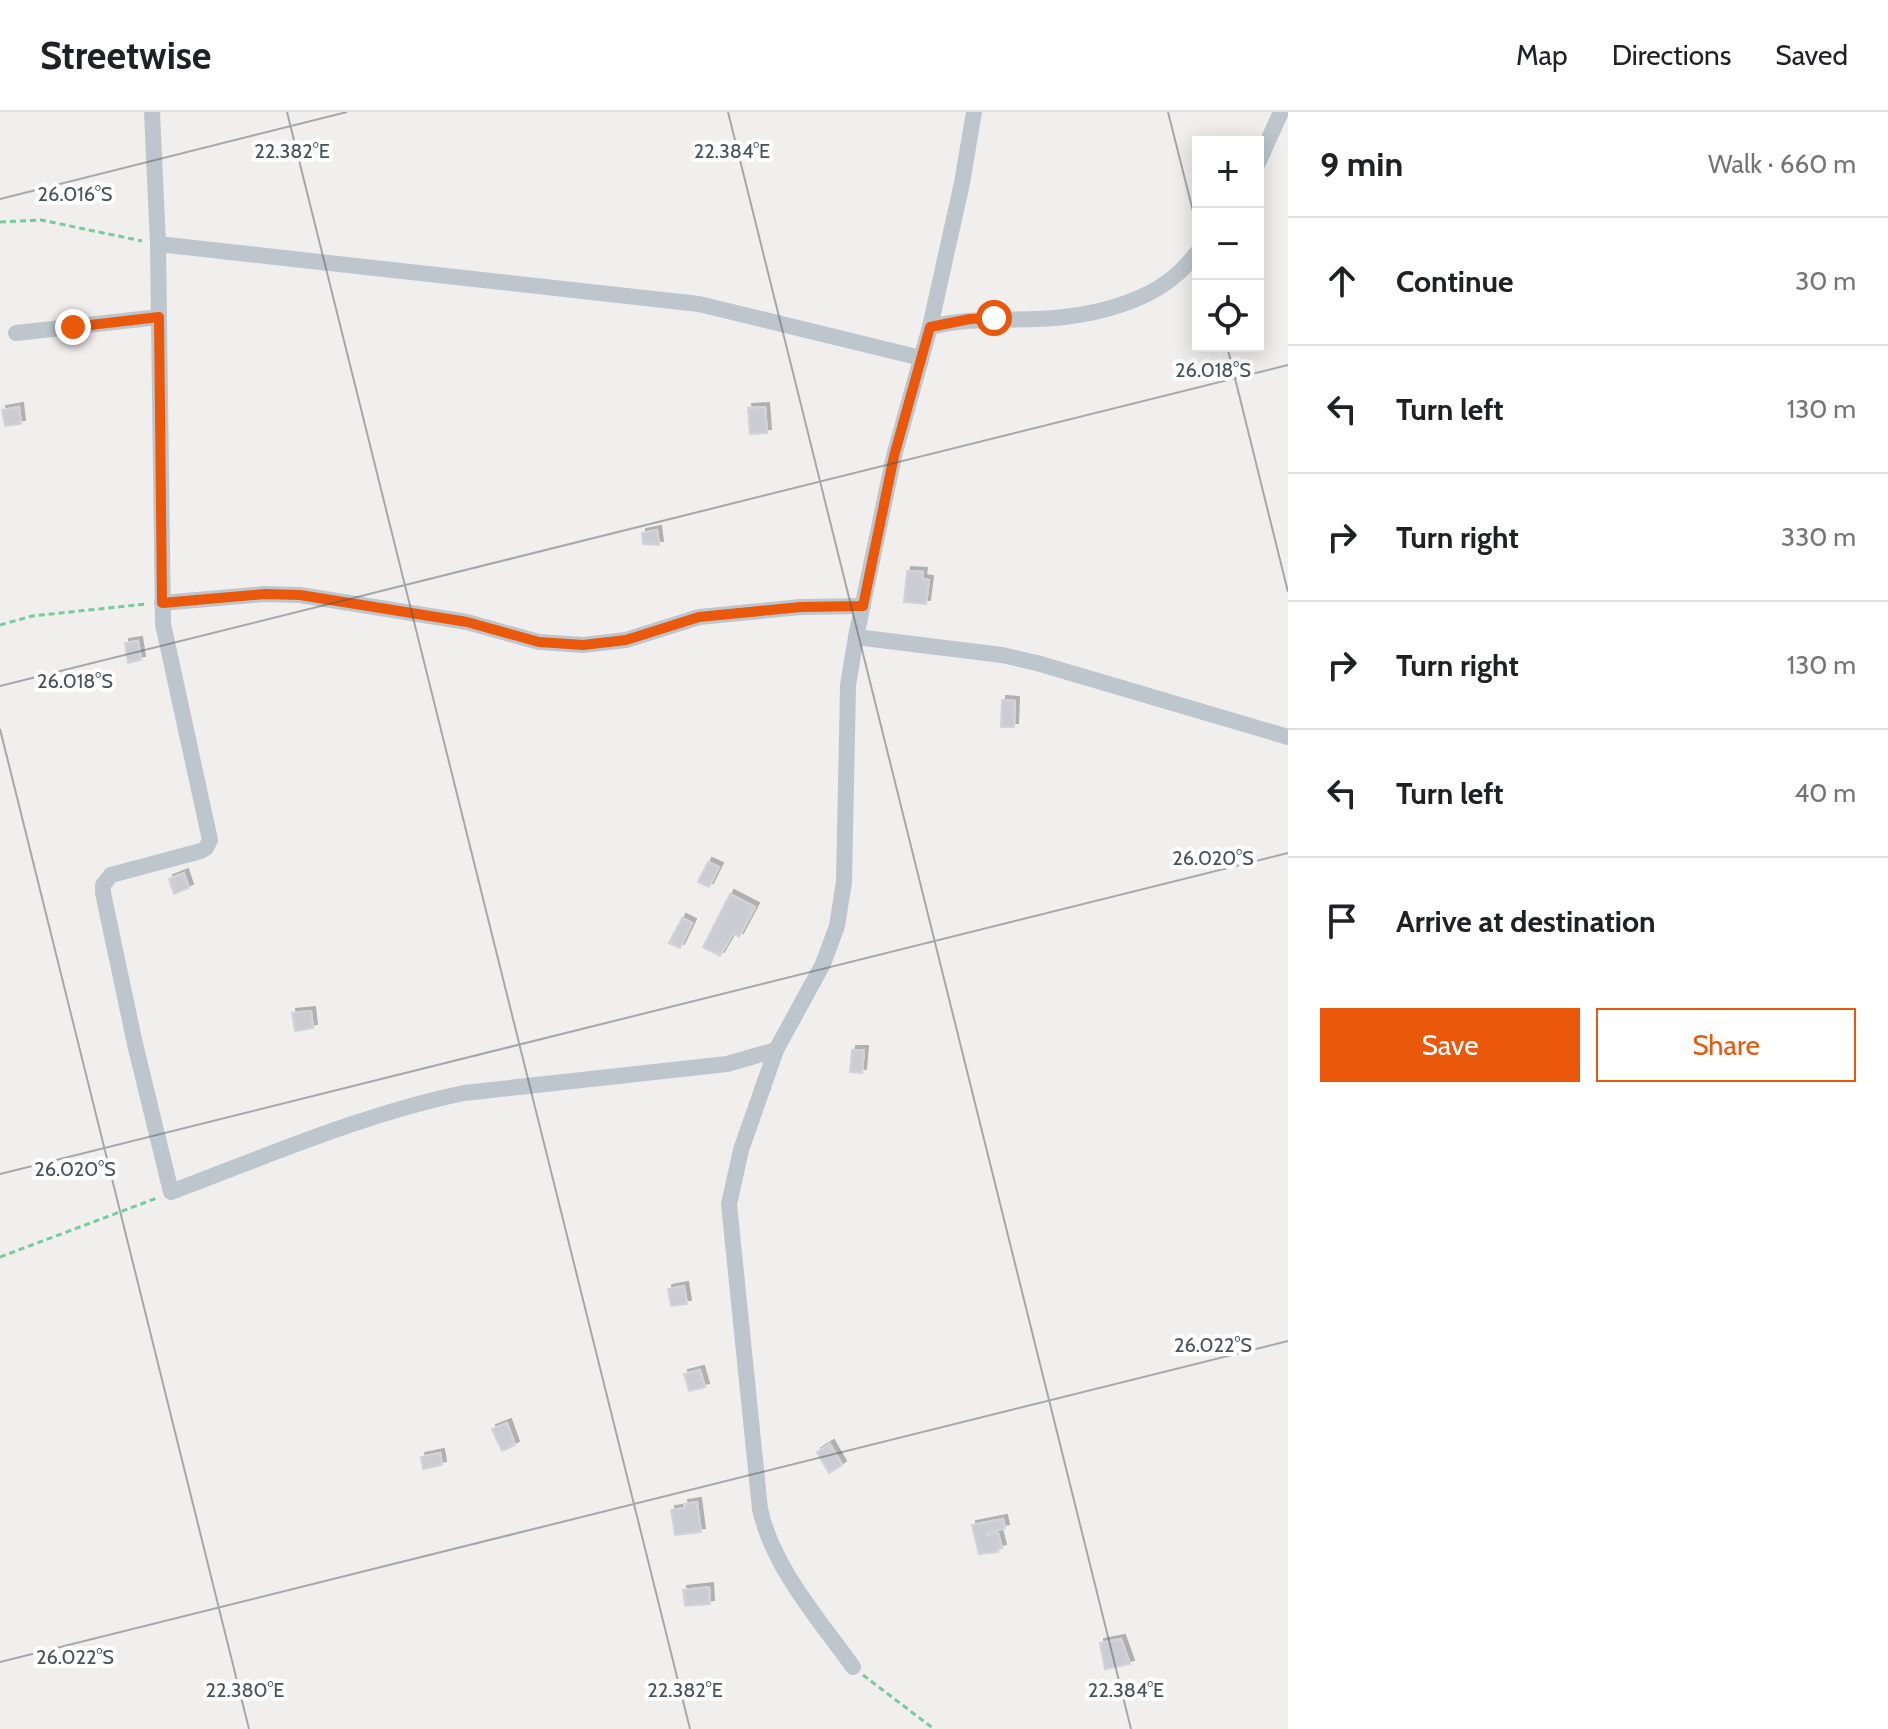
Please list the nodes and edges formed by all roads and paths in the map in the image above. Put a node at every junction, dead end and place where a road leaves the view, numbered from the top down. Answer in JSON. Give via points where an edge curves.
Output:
{"nodes":[{"id":1,"x":152,"y":112,"type":"edge"},
{"id":2,"x":974,"y":112,"type":"edge"},
{"id":3,"x":1281,"y":112,"type":"edge"},
{"id":4,"x":1264,"y":150,"type":"edge"},
{"id":5,"x":0,"y":222,"type":"edge"},
{"id":6,"x":158,"y":244,"type":"junction"},
{"id":7,"x":1192,"y":259,"type":"edge"},
{"id":8,"x":159,"y":317,"type":"junction"},
{"id":9,"x":930,"y":327,"type":"junction"},
{"id":10,"x":16,"y":333,"type":"dead end"},
{"id":11,"x":921,"y":358,"type":"junction"},
{"id":12,"x":162,"y":603,"type":"junction"},
{"id":13,"x":863,"y":606,"type":"junction"},
{"id":14,"x":0,"y":625,"type":"edge"},
{"id":15,"x":856,"y":637,"type":"junction"},
{"id":16,"x":1288,"y":737,"type":"edge"},
{"id":17,"x":776,"y":1050,"type":"junction"},
{"id":18,"x":171,"y":1192,"type":"junction"},
{"id":19,"x":0,"y":1257,"type":"edge"},
{"id":20,"x":853,"y":1667,"type":"joint"},
{"id":21,"x":934,"y":1729,"type":"edge"}],
"edges":[{"from":1,"to":6,"type":"street"},
{"from":2,"to":9,"type":"street"},
{"from":3,"to":4,"type":"street"},
{"from":5,"to":6,"type":"path","via":[[41,220]]},
{"from":6,"to":8,"type":"street"},
{"from":6,"to":11,"type":"street","via":[[699,304]]},
{"from":7,"to":9,"type":"street","via":[[1149,293],[1110,307],[1063,317],[970,319]]},
{"from":8,"to":10,"type":"street"},
{"from":8,"to":12,"type":"street"},
{"from":9,"to":11,"type":"street"},
{"from":11,"to":13,"type":"street"},
{"from":12,"to":13,"type":"street","via":[[300,595],[467,622],[539,642],[583,645],[626,640],[699,617]]},
{"from":12,"to":14,"type":"path","via":[[32,616]]},
{"from":12,"to":18,"type":"street","via":[[210,840],[201,851],[111,875],[103,893]]},
{"from":13,"to":15,"type":"street"},
{"from":15,"to":16,"type":"street","via":[[1037,663]]},
{"from":15,"to":17,"type":"street","via":[[848,685],[844,882],[837,926],[823,964]]},
{"from":17,"to":18,"type":"street","via":[[727,1064],[430,1100]]},
{"from":17,"to":20,"type":"street","via":[[741,1150],[729,1204],[760,1509],[770,1542],[793,1582]]},
{"from":18,"to":19,"type":"path"},
{"from":20,"to":21,"type":"path"}]}
